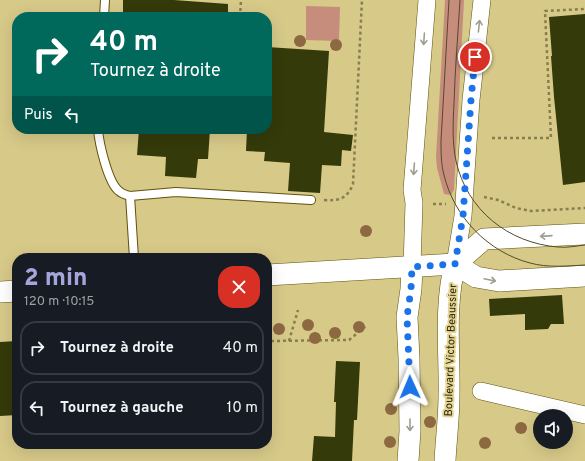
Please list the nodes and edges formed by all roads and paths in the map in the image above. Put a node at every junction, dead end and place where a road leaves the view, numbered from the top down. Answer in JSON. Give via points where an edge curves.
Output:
{"nodes":[{"id":1,"x":105,"y":0,"type":"edge"},
{"id":2,"x":241,"y":0,"type":"edge"},
{"id":3,"x":362,"y":0,"type":"edge"},
{"id":4,"x":427,"y":0,"type":"edge"},
{"id":5,"x":482,"y":0,"type":"edge"},
{"id":6,"x":585,"y":8,"type":"edge"},
{"id":7,"x":104,"y":12,"type":"edge"},
{"id":8,"x":240,"y":12,"type":"edge"},
{"id":9,"x":99,"y":134,"type":"edge"},
{"id":10,"x":492,"y":138,"type":"dead end"},
{"id":11,"x":130,"y":196,"type":"junction"},
{"id":12,"x":478,"y":196,"type":"dead end"},
{"id":13,"x":311,"y":200,"type":"joint"},
{"id":14,"x":432,"y":204,"type":"dead end"},
{"id":15,"x":447,"y":204,"type":"dead end"},
{"id":16,"x":585,"y":208,"type":"edge"},
{"id":17,"x":585,"y":234,"type":"edge"},
{"id":18,"x":134,"y":253,"type":"edge"},
{"id":19,"x":455,"y":264,"type":"junction"},
{"id":20,"x":412,"y":267,"type":"junction"},
{"id":21,"x":272,"y":276,"type":"edge"},
{"id":22,"x":585,"y":276,"type":"edge"},
{"id":23,"x":12,"y":291,"type":"edge"},
{"id":24,"x":0,"y":292,"type":"edge"},
{"id":25,"x":298,"y":310,"type":"dead end"},
{"id":26,"x":366,"y":326,"type":"dead end"},
{"id":27,"x":272,"y":341,"type":"edge"},
{"id":28,"x":288,"y":341,"type":"junction"},
{"id":29,"x":481,"y":391,"type":"dead end"},
{"id":30,"x":585,"y":415,"type":"edge"},
{"id":31,"x":408,"y":461,"type":"edge"},
{"id":32,"x":445,"y":461,"type":"edge"}],
"edges":[{"from":1,"to":7,"type":"lane"},
{"from":2,"to":8,"type":"path"},
{"from":3,"to":13,"type":"path","via":[[353,184],[343,198]]},
{"from":4,"to":20,"type":"street","one_way":true,"via":[[412,190]]},
{"from":19,"to":5,"type":"street","name":"Boulevard Victor Beaussier","one_way":true,"via":[[463,216],[471,100]]},
{"from":6,"to":10,"type":"path","via":[[545,11],[551,138]]},
{"from":9,"to":11,"type":"lane","via":[[101,150],[113,184],[118,190]]},
{"from":11,"to":13,"type":"lane","via":[[176,192]]},
{"from":11,"to":18,"type":"lane"},
{"from":12,"to":16,"type":"path","via":[[531,211]]},
{"from":14,"to":15,"type":"path"},
{"from":17,"to":19,"type":"street","one_way":true,"via":[[484,239]]},
{"from":19,"to":20,"type":"street"},
{"from":19,"to":22,"type":"street","one_way":true,"via":[[476,276],[499,281]]},
{"from":19,"to":32,"type":"street","name":"Boulevard Victor Beaussier","via":[[451,279]]},
{"from":20,"to":21,"type":"street"},
{"from":20,"to":31,"type":"street","one_way":true,"via":[[407,317],[410,431]]},
{"from":23,"to":24,"type":"street"},
{"from":25,"to":28,"type":"path"},
{"from":26,"to":28,"type":"path","via":[[349,340]]},
{"from":27,"to":28,"type":"path"},
{"from":29,"to":30,"type":"street"}]}
